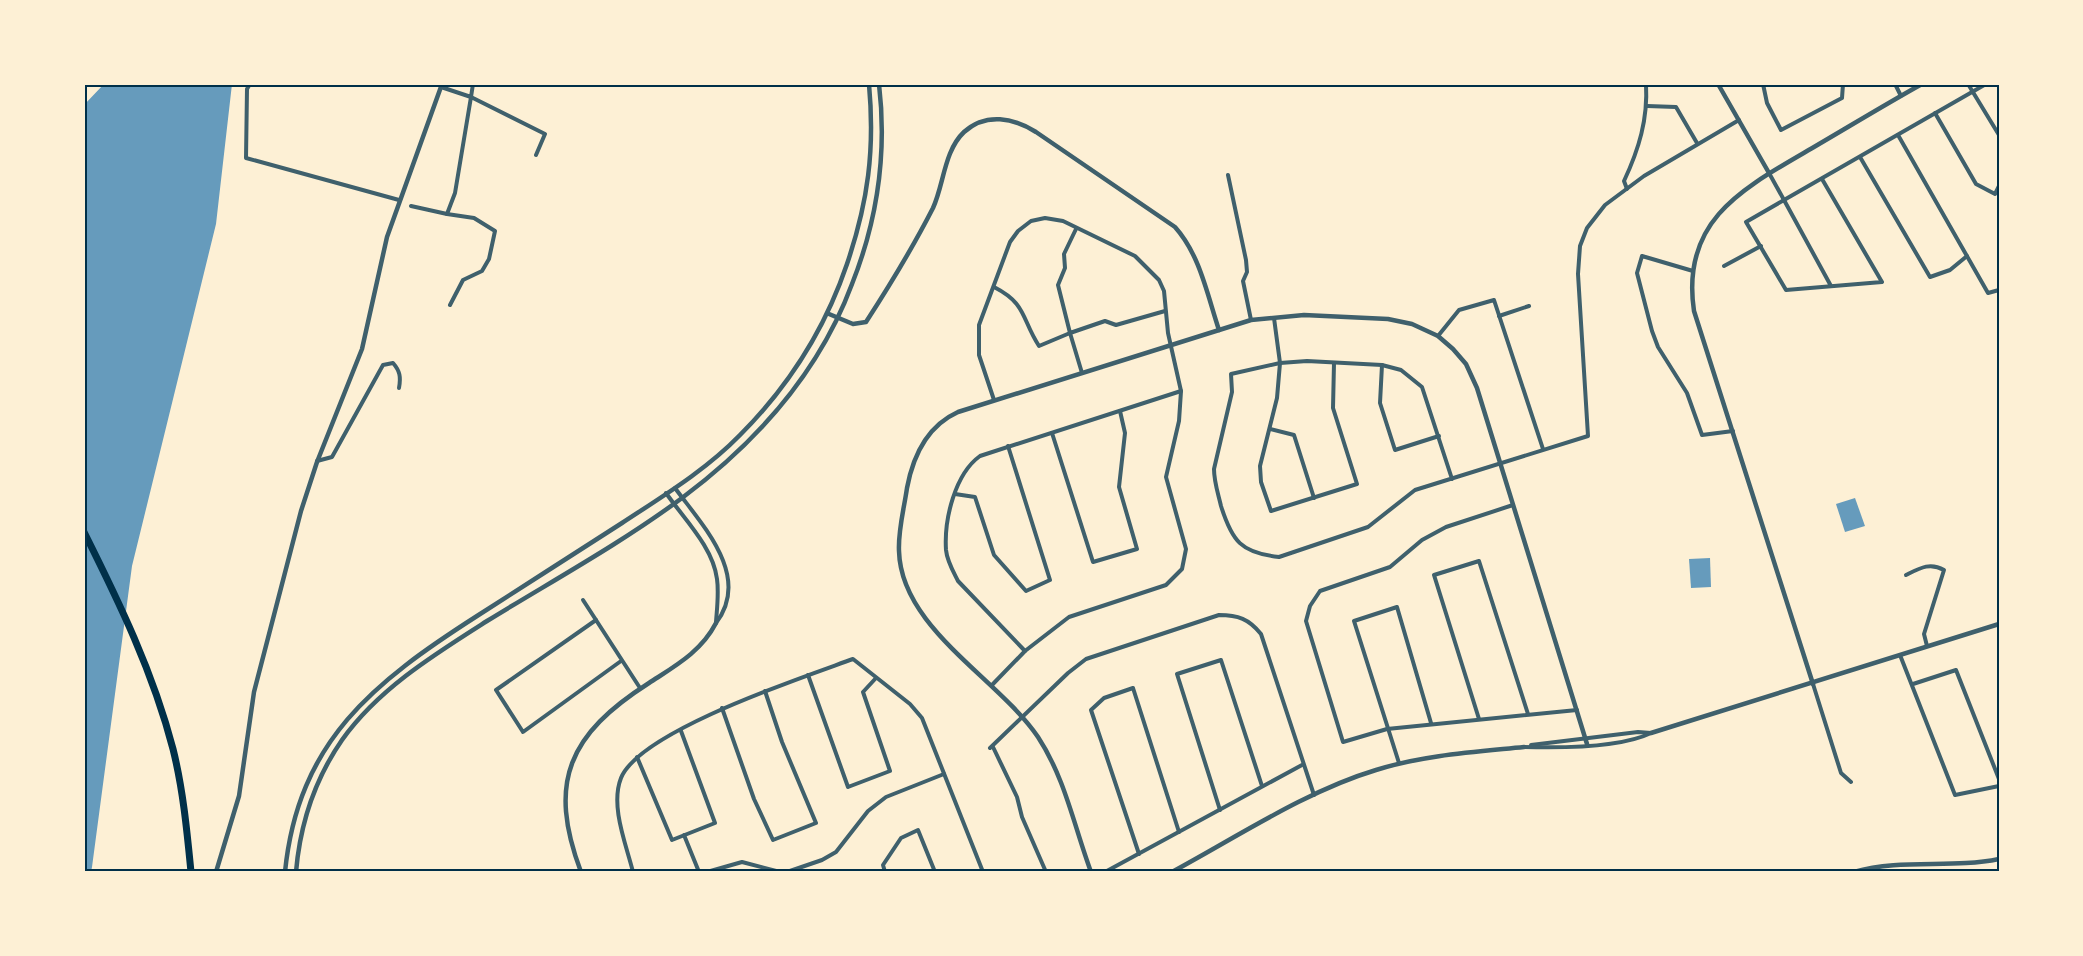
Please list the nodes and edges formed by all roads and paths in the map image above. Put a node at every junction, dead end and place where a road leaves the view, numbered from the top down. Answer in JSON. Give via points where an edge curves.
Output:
{"nodes":[{"id":1,"x":473,"y":84,"type":"edge"},
{"id":2,"x":869,"y":84,"type":"edge"},
{"id":3,"x":879,"y":84,"type":"edge"},
{"id":4,"x":1646,"y":84,"type":"edge"},
{"id":5,"x":1718,"y":84,"type":"edge"},
{"id":6,"x":1763,"y":84,"type":"edge"},
{"id":7,"x":1843,"y":84,"type":"edge"},
{"id":8,"x":1895,"y":84,"type":"edge"},
{"id":9,"x":1922,"y":84,"type":"edge"},
{"id":10,"x":1968,"y":84,"type":"edge"},
{"id":11,"x":1986,"y":84,"type":"edge"},
{"id":12,"x":249,"y":85,"type":"edge"},
{"id":13,"x":441,"y":86,"type":"edge"},
{"id":14,"x":1973,"y":92,"type":"junction"},
{"id":15,"x":1901,"y":96,"type":"junction"},
{"id":16,"x":471,"y":97,"type":"junction"},
{"id":17,"x":1647,"y":106,"type":"junction"},
{"id":18,"x":1935,"y":114,"type":"junction"},
{"id":19,"x":1739,"y":120,"type":"junction"},
{"id":20,"x":1898,"y":135,"type":"junction"},
{"id":21,"x":1999,"y":135,"type":"edge"},
{"id":22,"x":1697,"y":143,"type":"junction"},
{"id":23,"x":536,"y":155,"type":"dead end"},
{"id":24,"x":1860,"y":157,"type":"junction"},
{"id":25,"x":1769,"y":173,"type":"junction"},
{"id":26,"x":1228,"y":175,"type":"dead end"},
{"id":27,"x":1822,"y":179,"type":"junction"},
{"id":28,"x":1999,"y":186,"type":"edge"},
{"id":29,"x":1627,"y":189,"type":"junction"},
{"id":30,"x":399,"y":200,"type":"junction"},
{"id":31,"x":1784,"y":200,"type":"junction"},
{"id":32,"x":411,"y":207,"type":"dead end"},
{"id":33,"x":447,"y":214,"type":"junction"},
{"id":34,"x":1076,"y":229,"type":"junction"},
{"id":35,"x":1761,"y":246,"type":"junction"},
{"id":36,"x":1967,"y":256,"type":"junction"},
{"id":37,"x":1725,"y":267,"type":"dead end"},
{"id":38,"x":1693,"y":271,"type":"junction"},
{"id":39,"x":1831,"y":286,"type":"junction"},
{"id":40,"x":994,"y":287,"type":"junction"},
{"id":41,"x":1999,"y":290,"type":"edge"},
{"id":42,"x":450,"y":305,"type":"dead end"},
{"id":43,"x":1529,"y":306,"type":"dead end"},
{"id":44,"x":1165,"y":311,"type":"junction"},
{"id":45,"x":829,"y":314,"type":"junction"},
{"id":46,"x":1499,"y":316,"type":"junction"},
{"id":47,"x":1274,"y":317,"type":"junction"},
{"id":48,"x":839,"y":318,"type":"junction"},
{"id":49,"x":1251,"y":320,"type":"junction"},
{"id":50,"x":1219,"y":330,"type":"junction"},
{"id":51,"x":1070,"y":333,"type":"junction"},
{"id":52,"x":1438,"y":336,"type":"junction"},
{"id":53,"x":1171,"y":345,"type":"junction"},
{"id":54,"x":1280,"y":363,"type":"junction"},
{"id":55,"x":1334,"y":363,"type":"junction"},
{"id":56,"x":1382,"y":365,"type":"junction"},
{"id":57,"x":1082,"y":373,"type":"junction"},
{"id":58,"x":399,"y":388,"type":"dead end"},
{"id":59,"x":1181,"y":391,"type":"junction"},
{"id":60,"x":994,"y":400,"type":"junction"},
{"id":61,"x":1120,"y":411,"type":"junction"},
{"id":62,"x":1270,"y":429,"type":"junction"},
{"id":63,"x":1733,"y":431,"type":"junction"},
{"id":64,"x":1052,"y":433,"type":"junction"},
{"id":65,"x":1439,"y":436,"type":"junction"},
{"id":66,"x":1008,"y":447,"type":"junction"},
{"id":67,"x":1544,"y":449,"type":"junction"},
{"id":68,"x":317,"y":462,"type":"junction"},
{"id":69,"x":1500,"y":463,"type":"junction"},
{"id":70,"x":1452,"y":479,"type":"junction"},
{"id":71,"x":675,"y":487,"type":"junction"},
{"id":72,"x":666,"y":494,"type":"junction"},
{"id":73,"x":955,"y":494,"type":"junction"},
{"id":74,"x":682,"y":498,"type":"junction"},
{"id":75,"x":1314,"y":498,"type":"junction"},
{"id":76,"x":674,"y":504,"type":"junction"},
{"id":77,"x":1513,"y":505,"type":"junction"},
{"id":78,"x":84,"y":532,"type":"edge"},
{"id":79,"x":1906,"y":575,"type":"dead end"},
{"id":80,"x":583,"y":600,"type":"dead end"},
{"id":81,"x":596,"y":620,"type":"junction"},
{"id":82,"x":716,"y":623,"type":"junction"},
{"id":83,"x":1999,"y":624,"type":"edge"},
{"id":84,"x":1927,"y":646,"type":"junction"},
{"id":85,"x":1025,"y":651,"type":"junction"},
{"id":86,"x":1900,"y":655,"type":"junction"},
{"id":87,"x":621,"y":661,"type":"junction"},
{"id":88,"x":808,"y":675,"type":"junction"},
{"id":89,"x":876,"y":678,"type":"junction"},
{"id":90,"x":1814,"y":684,"type":"junction"},
{"id":91,"x":1912,"y":684,"type":"junction"},
{"id":92,"x":992,"y":685,"type":"junction"},
{"id":93,"x":640,"y":688,"type":"junction"},
{"id":94,"x":765,"y":691,"type":"junction"},
{"id":95,"x":722,"y":708,"type":"junction"},
{"id":96,"x":1577,"y":710,"type":"junction"},
{"id":97,"x":1528,"y":714,"type":"junction"},
{"id":98,"x":1022,"y":717,"type":"junction"},
{"id":99,"x":1479,"y":719,"type":"junction"},
{"id":100,"x":1431,"y":723,"type":"junction"},
{"id":101,"x":1387,"y":729,"type":"junction"},
{"id":102,"x":681,"y":731,"type":"junction"},
{"id":103,"x":1651,"y":733,"type":"junction"},
{"id":104,"x":1586,"y":738,"type":"junction"},
{"id":105,"x":1587,"y":744,"type":"junction"},
{"id":106,"x":1524,"y":747,"type":"junction"},
{"id":107,"x":637,"y":757,"type":"junction"},
{"id":108,"x":1399,"y":763,"type":"junction"},
{"id":109,"x":1302,"y":765,"type":"junction"},
{"id":110,"x":944,"y":774,"type":"junction"},
{"id":111,"x":1999,"y":779,"type":"edge"},
{"id":112,"x":1851,"y":782,"type":"dead end"},
{"id":113,"x":1262,"y":786,"type":"junction"},
{"id":114,"x":1999,"y":786,"type":"edge"},
{"id":115,"x":1314,"y":795,"type":"junction"},
{"id":116,"x":1220,"y":810,"type":"junction"},
{"id":117,"x":1179,"y":832,"type":"junction"},
{"id":118,"x":684,"y":835,"type":"junction"},
{"id":119,"x":1138,"y":854,"type":"junction"},
{"id":120,"x":1999,"y":860,"type":"edge"},
{"id":121,"x":1884,"y":865,"type":"junction"},
{"id":122,"x":191,"y":872,"type":"edge"},
{"id":123,"x":216,"y":872,"type":"edge"},
{"id":124,"x":285,"y":872,"type":"edge"},
{"id":125,"x":296,"y":872,"type":"edge"},
{"id":126,"x":581,"y":872,"type":"edge"},
{"id":127,"x":633,"y":872,"type":"edge"},
{"id":128,"x":699,"y":872,"type":"edge"},
{"id":129,"x":707,"y":872,"type":"edge"},
{"id":130,"x":780,"y":872,"type":"edge"},
{"id":131,"x":787,"y":872,"type":"edge"},
{"id":132,"x":885,"y":872,"type":"edge"},
{"id":133,"x":935,"y":872,"type":"edge"},
{"id":134,"x":983,"y":872,"type":"edge"},
{"id":135,"x":1046,"y":872,"type":"edge"},
{"id":136,"x":1091,"y":872,"type":"edge"},
{"id":137,"x":1105,"y":872,"type":"edge"},
{"id":138,"x":1172,"y":872,"type":"edge"},
{"id":139,"x":1854,"y":872,"type":"edge"},
{"id":140,"x":1884,"y":872,"type":"edge"}],
"edges":[{"from":1,"to":16,"type":"street"},
{"from":2,"to":45,"type":"street","via":[[871,142],[866,199]]},
{"from":3,"to":48,"type":"street","via":[[882,137],[873,216],[863,256]]},
{"from":4,"to":17,"type":"street"},
{"from":5,"to":19,"type":"street"},
{"from":6,"to":7,"type":"street","via":[[1767,103],[1781,130],[1842,98]]},
{"from":8,"to":15,"type":"street"},
{"from":9,"to":15,"type":"street"},
{"from":10,"to":14,"type":"street"},
{"from":11,"to":14,"type":"street"},
{"from":12,"to":30,"type":"street","via":[[246,158]]},
{"from":13,"to":16,"type":"street"},
{"from":13,"to":30,"type":"street"},
{"from":14,"to":18,"type":"street"},
{"from":14,"to":21,"type":"street"},
{"from":15,"to":25,"type":"street"},
{"from":16,"to":23,"type":"street","via":[[545,134]]},
{"from":16,"to":33,"type":"street","via":[[455,193]]},
{"from":17,"to":22,"type":"street","via":[[1676,107]]},
{"from":17,"to":29,"type":"street","via":[[1639,150],[1624,181]]},
{"from":18,"to":20,"type":"street"},
{"from":18,"to":28,"type":"street","via":[[1976,184],[1995,194]]},
{"from":19,"to":22,"type":"street"},
{"from":19,"to":25,"type":"street"},
{"from":20,"to":24,"type":"street"},
{"from":20,"to":36,"type":"street"},
{"from":22,"to":29,"type":"street"},
{"from":24,"to":27,"type":"street"},
{"from":24,"to":36,"type":"street","via":[[1930,277],[1950,270]]},
{"from":25,"to":31,"type":"street"},
{"from":25,"to":38,"type":"street","via":[[1723,207],[1705,233]]},
{"from":26,"to":49,"type":"street","via":[[1246,260],[1243,281]]},
{"from":27,"to":31,"type":"street"},
{"from":27,"to":39,"type":"street","via":[[1882,282]]},
{"from":29,"to":67,"type":"street","via":[[1593,217],[1580,246],[1578,274],[1588,436]]},
{"from":30,"to":68,"type":"street","via":[[362,349]]},
{"from":31,"to":35,"type":"street","via":[[1746,222]]},
{"from":31,"to":39,"type":"street"},
{"from":32,"to":33,"type":"street"},
{"from":33,"to":42,"type":"street","via":[[474,218],[495,231],[482,271],[463,280]]},
{"from":34,"to":40,"type":"street","via":[[1063,221],[1045,218],[1018,231],[1010,242]]},
{"from":34,"to":44,"type":"street","via":[[1148,266],[1160,280]]},
{"from":34,"to":51,"type":"street","via":[[1064,254],[1065,268],[1058,285]]},
{"from":35,"to":37,"type":"street"},
{"from":35,"to":39,"type":"street","via":[[1785,290]]},
{"from":36,"to":41,"type":"street","via":[[1988,292]]},
{"from":38,"to":63,"type":"street","via":[[1694,311]]},
{"from":38,"to":63,"type":"street","via":[[1642,256],[1637,273],[1658,348],[1687,393],[1702,435]]},
{"from":40,"to":51,"type":"street","via":[[1013,296],[1040,346]]},
{"from":40,"to":60,"type":"street","via":[[977,340]]},
{"from":43,"to":46,"type":"street"},
{"from":44,"to":51,"type":"street","via":[[1116,325],[1105,321]]},
{"from":44,"to":53,"type":"street"},
{"from":45,"to":48,"type":"street"},
{"from":45,"to":71,"type":"street","via":[[769,403],[740,435]]},
{"from":46,"to":52,"type":"street","via":[[1494,300],[1459,310]]},
{"from":46,"to":67,"type":"street"},
{"from":47,"to":49,"type":"street"},
{"from":47,"to":52,"type":"street","via":[[1388,319]]},
{"from":47,"to":54,"type":"street"},
{"from":48,"to":50,"type":"street","via":[[853,324],[866,322],[934,205],[952,148],[964,132],[981,122],[1003,118],[1036,132],[1175,227],[1197,260]]},
{"from":48,"to":74,"type":"street","via":[[800,384],[773,416]]},
{"from":49,"to":50,"type":"street"},
{"from":50,"to":53,"type":"street"},
{"from":51,"to":57,"type":"street"},
{"from":52,"to":69,"type":"street","via":[[1466,364]]},
{"from":53,"to":57,"type":"street"},
{"from":53,"to":59,"type":"street"},
{"from":54,"to":55,"type":"street"},
{"from":54,"to":62,"type":"street"},
{"from":54,"to":70,"type":"street","via":[[1231,375],[1232,392],[1214,480],[1232,536],[1246,548],[1279,557],[1357,532],[1378,521],[1415,490]]},
{"from":55,"to":56,"type":"street"},
{"from":55,"to":75,"type":"street","via":[[1333,408],[1357,484]]},
{"from":56,"to":65,"type":"street","via":[[1401,370],[1422,387]]},
{"from":56,"to":65,"type":"street","via":[[1380,403],[1395,450]]},
{"from":57,"to":60,"type":"street"},
{"from":58,"to":68,"type":"street","via":[[397,368],[393,363],[383,365],[332,457]]},
{"from":59,"to":61,"type":"street"},
{"from":59,"to":85,"type":"street","via":[[1179,421],[1166,477],[1186,549],[1182,569],[1166,585],[1069,616]]},
{"from":60,"to":92,"type":"street","via":[[952,415],[925,439],[908,482],[899,551],[907,587],[922,614]]},
{"from":61,"to":64,"type":"street"},
{"from":61,"to":64,"type":"street","via":[[1125,433],[1119,487],[1137,549],[1093,562]]},
{"from":62,"to":75,"type":"street","via":[[1294,435]]},
{"from":62,"to":75,"type":"street","via":[[1260,466],[1271,511]]},
{"from":63,"to":90,"type":"street"},
{"from":64,"to":66,"type":"street"},
{"from":65,"to":70,"type":"street"},
{"from":66,"to":73,"type":"street","via":[[980,456],[967,465],[957,481]]},
{"from":66,"to":73,"type":"street","via":[[1050,580],[1026,591],[994,555],[975,497]]},
{"from":67,"to":69,"type":"street"},
{"from":68,"to":123,"type":"street","via":[[254,692],[239,796]]},
{"from":69,"to":70,"type":"street"},
{"from":69,"to":77,"type":"street"},
{"from":71,"to":72,"type":"street"},
{"from":71,"to":74,"type":"street"},
{"from":72,"to":76,"type":"street"},
{"from":72,"to":124,"type":"street","via":[[418,654],[359,705],[334,734],[301,797]]},
{"from":73,"to":85,"type":"street","via":[[947,528],[946,551],[951,566],[958,581]]},
{"from":74,"to":76,"type":"street"},
{"from":74,"to":82,"type":"street","via":[[717,546],[726,566],[728,596],[725,611]]},
{"from":76,"to":82,"type":"street","via":[[706,549],[715,570]]},
{"from":76,"to":125,"type":"street","via":[[456,640],[365,712],[342,740],[312,798],[298,847]]},
{"from":77,"to":96,"type":"street"},
{"from":77,"to":101,"type":"street","via":[[1446,527],[1422,540],[1390,567],[1320,591],[1310,606],[1306,621],[1343,742]]},
{"from":78,"to":122,"type":"highway","via":[[127,620],[159,701],[181,791]]},
{"from":79,"to":84,"type":"street","via":[[1928,566],[1944,570],[1924,634]]},
{"from":80,"to":81,"type":"street"},
{"from":81,"to":87,"type":"street"},
{"from":81,"to":87,"type":"street","via":[[496,690],[523,732]]},
{"from":82,"to":93,"type":"street","via":[[698,648]]},
{"from":83,"to":84,"type":"street"},
{"from":84,"to":86,"type":"street"},
{"from":85,"to":92,"type":"street"},
{"from":86,"to":90,"type":"street"},
{"from":86,"to":91,"type":"street"},
{"from":87,"to":93,"type":"street"},
{"from":88,"to":89,"type":"street","via":[[853,659]]},
{"from":88,"to":89,"type":"street","via":[[848,787],[890,771],[863,692]]},
{"from":88,"to":94,"type":"street"},
{"from":89,"to":110,"type":"street","via":[[922,718]]},
{"from":90,"to":103,"type":"street"},
{"from":90,"to":112,"type":"street","via":[[1841,773]]},
{"from":91,"to":111,"type":"street","via":[[1956,670]]},
{"from":91,"to":114,"type":"street","via":[[1955,795]]},
{"from":92,"to":98,"type":"street"},
{"from":93,"to":126,"type":"street","via":[[597,724],[570,766],[566,820]]},
{"from":94,"to":95,"type":"street"},
{"from":94,"to":95,"type":"street","via":[[816,823],[773,840]]},
{"from":95,"to":102,"type":"street"},
{"from":96,"to":97,"type":"street"},
{"from":96,"to":104,"type":"street"},
{"from":97,"to":99,"type":"street"},
{"from":97,"to":99,"type":"street","via":[[1479,561],[1434,575]]},
{"from":98,"to":109,"type":"street","via":[[1086,659],[1219,615],[1236,615],[1252,623],[1261,634]]},
{"from":98,"to":135,"type":"street","via":[[991,747],[1017,797]]},
{"from":98,"to":136,"type":"street","via":[[1058,773]]},
{"from":99,"to":100,"type":"street"},
{"from":100,"to":101,"type":"street"},
{"from":100,"to":101,"type":"street","via":[[1397,607],[1354,621]]},
{"from":101,"to":108,"type":"street"},
{"from":102,"to":107,"type":"street"},
{"from":102,"to":118,"type":"street","via":[[715,823]]},
{"from":103,"to":104,"type":"street"},
{"from":103,"to":105,"type":"street","via":[[1640,739]]},
{"from":104,"to":105,"type":"street"},
{"from":104,"to":106,"type":"street"},
{"from":105,"to":106,"type":"street"},
{"from":106,"to":108,"type":"street"},
{"from":107,"to":118,"type":"street","via":[[672,840]]},
{"from":107,"to":127,"type":"street","via":[[621,778],[617,793]]},
{"from":108,"to":115,"type":"street"},
{"from":109,"to":113,"type":"street"},
{"from":109,"to":115,"type":"street"},
{"from":110,"to":131,"type":"street","via":[[886,797],[868,811],[836,852]]},
{"from":110,"to":134,"type":"street"},
{"from":113,"to":116,"type":"street"},
{"from":113,"to":116,"type":"street","via":[[1221,660],[1177,674]]},
{"from":115,"to":138,"type":"street"},
{"from":116,"to":117,"type":"street"},
{"from":117,"to":119,"type":"street"},
{"from":117,"to":119,"type":"street","via":[[1133,688],[1104,698],[1091,710]]},
{"from":118,"to":128,"type":"street"},
{"from":119,"to":137,"type":"street"},
{"from":120,"to":121,"type":"street","via":[[1979,864]]},
{"from":121,"to":139,"type":"street"},
{"from":121,"to":140,"type":"street"},
{"from":129,"to":130,"type":"street","via":[[742,862]]},
{"from":132,"to":133,"type":"street","via":[[883,865],[901,838],[918,830]]}]}
